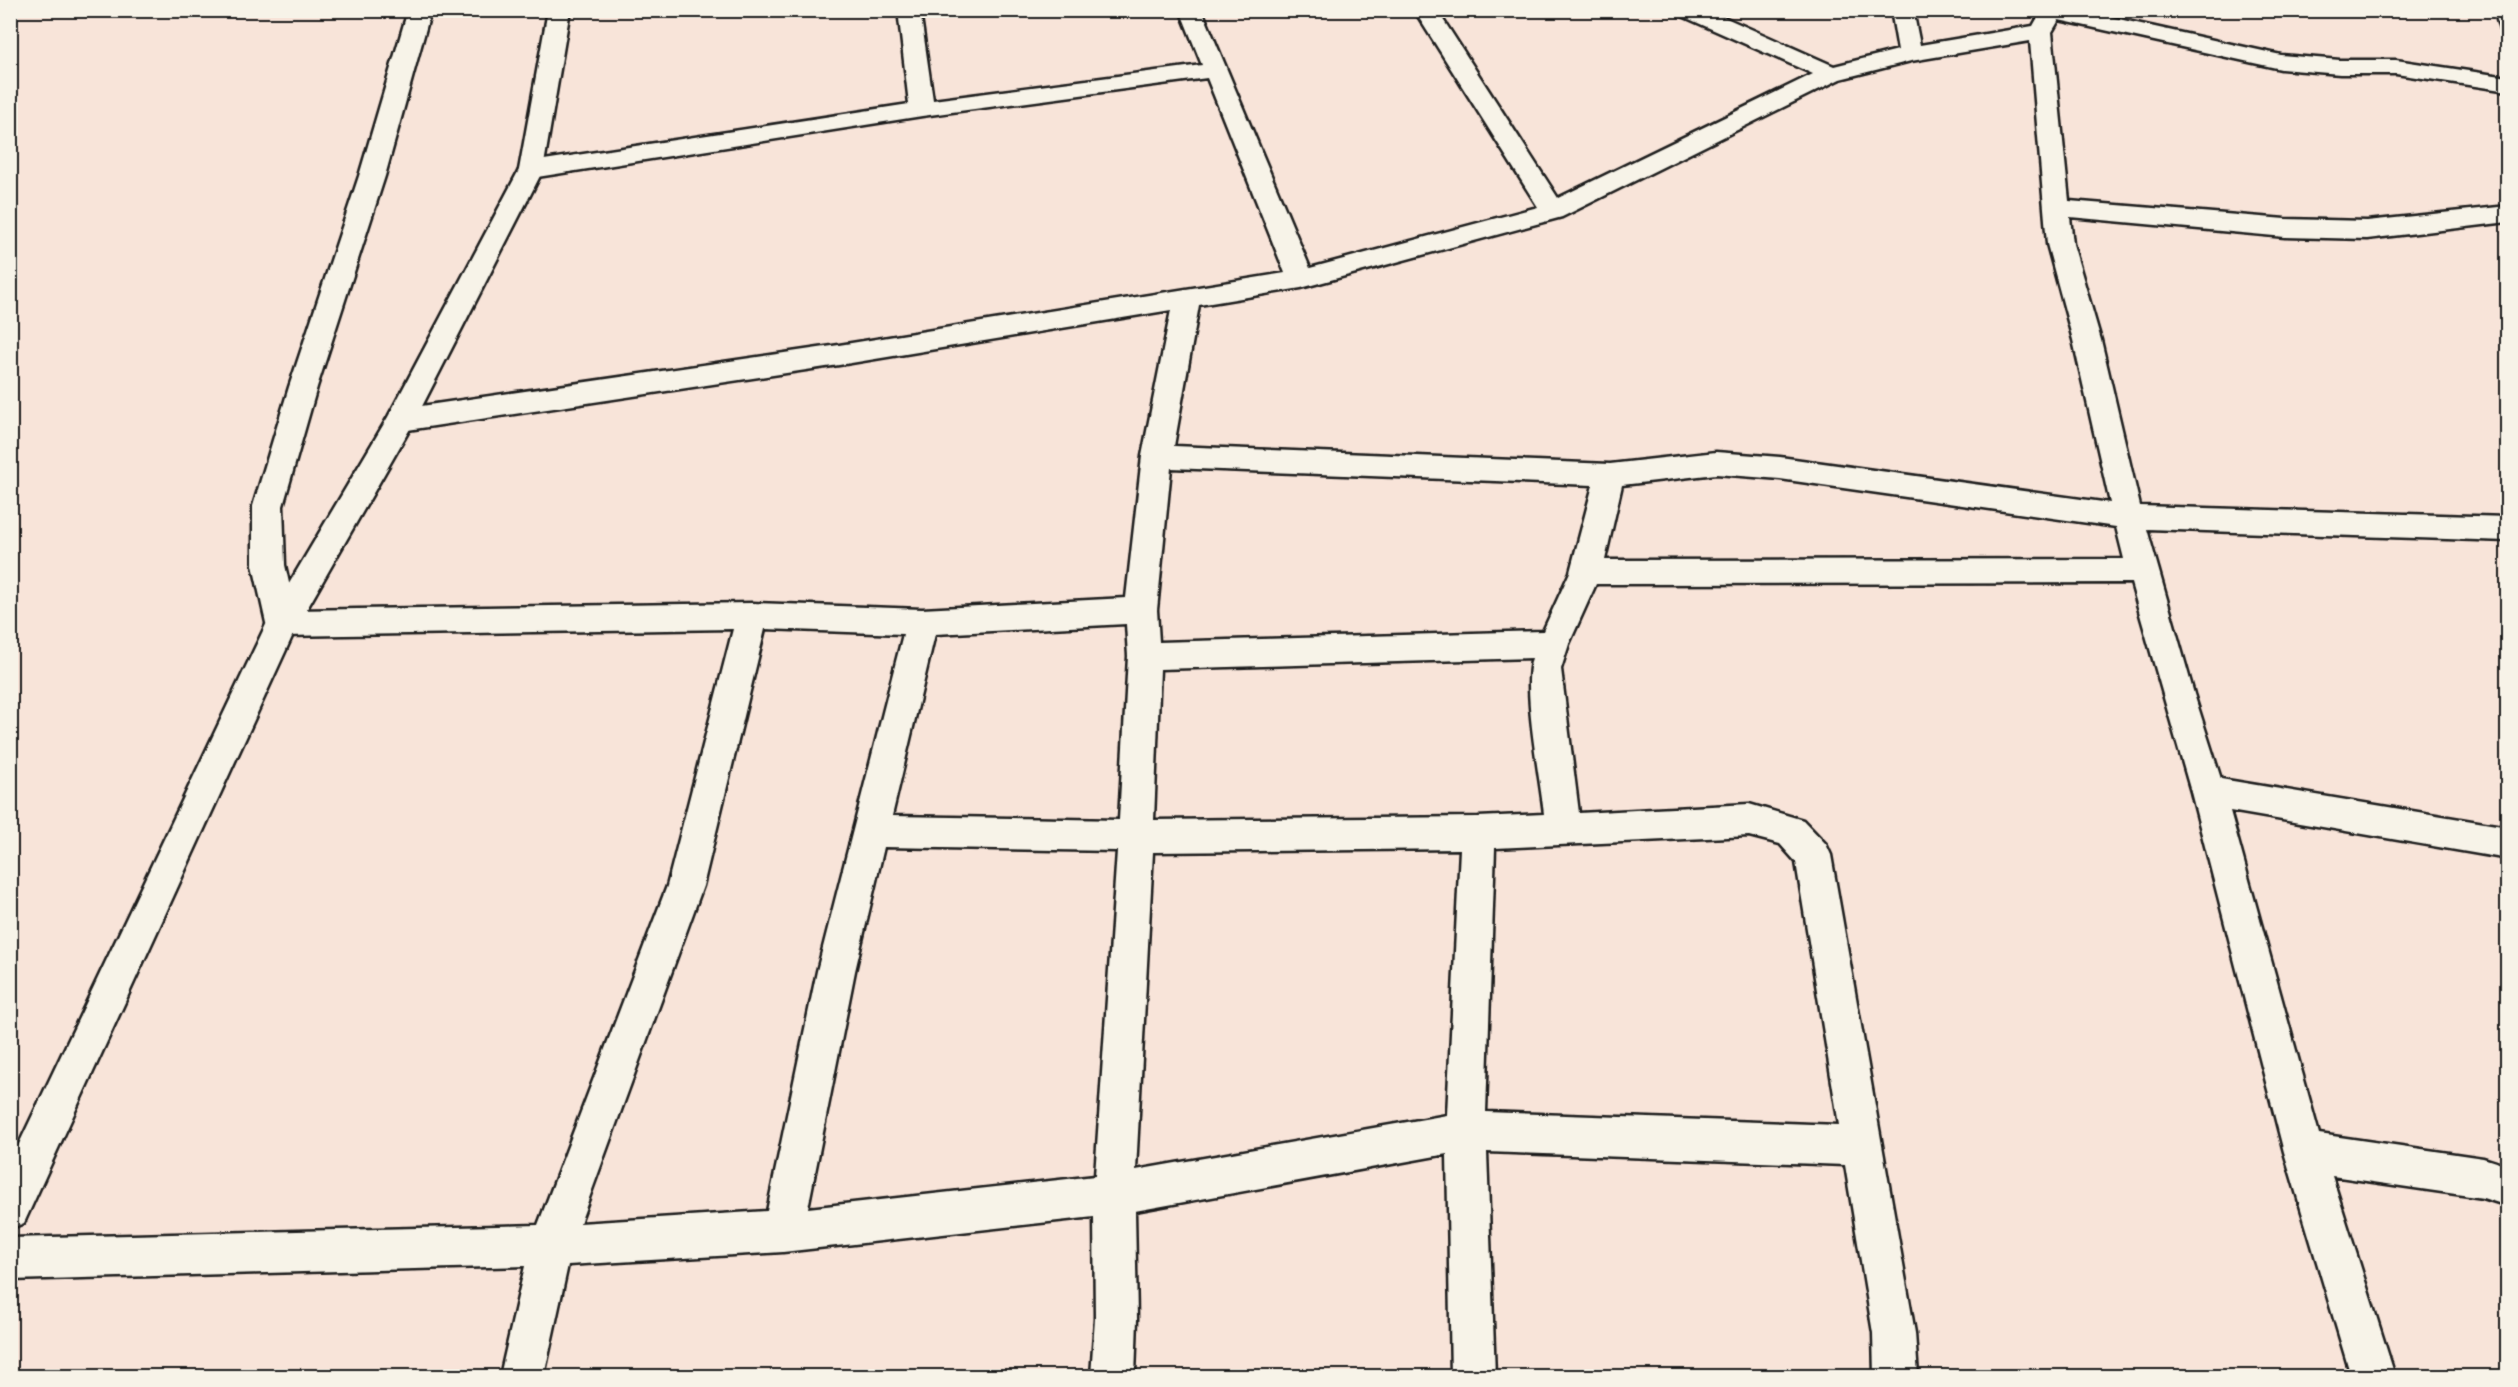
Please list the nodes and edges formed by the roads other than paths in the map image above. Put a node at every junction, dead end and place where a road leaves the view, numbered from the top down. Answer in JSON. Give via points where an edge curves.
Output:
{"nodes":[{"id":1,"x":420,"y":10,"type":"edge"},
{"id":2,"x":559,"y":10,"type":"edge"},
{"id":3,"x":909,"y":10,"type":"edge"},
{"id":4,"x":1191,"y":10,"type":"edge"},
{"id":5,"x":1425,"y":10,"type":"edge"},
{"id":6,"x":1688,"y":10,"type":"edge"},
{"id":7,"x":1902,"y":10,"type":"edge"},
{"id":8,"x":2505,"y":10,"type":"edge"},
{"id":9,"x":2050,"y":18,"type":"edge"},
{"id":10,"x":2508,"y":25,"type":"edge"},
{"id":11,"x":1910,"y":54,"type":"junction"},
{"id":12,"x":1214,"y":70,"type":"junction"},
{"id":13,"x":1832,"y":74,"type":"junction"},
{"id":14,"x":2508,"y":84,"type":"edge"},
{"id":15,"x":922,"y":109,"type":"junction"},
{"id":16,"x":531,"y":170,"type":"junction"},
{"id":17,"x":2058,"y":208,"type":"junction"},
{"id":18,"x":1553,"y":211,"type":"junction"},
{"id":19,"x":2508,"y":214,"type":"edge"},
{"id":20,"x":1301,"y":279,"type":"junction"},
{"id":21,"x":1187,"y":298,"type":"junction"},
{"id":22,"x":400,"y":420,"type":"junction"},
{"id":23,"x":1157,"y":456,"type":"junction"},
{"id":24,"x":1610,"y":475,"type":"junction"},
{"id":25,"x":2128,"y":517,"type":"junction"},
{"id":26,"x":2508,"y":529,"type":"edge"},
{"id":27,"x":2142,"y":571,"type":"junction"},
{"id":28,"x":1586,"y":572,"type":"junction"},
{"id":29,"x":1141,"y":610,"type":"junction"},
{"id":30,"x":752,"y":616,"type":"junction"},
{"id":31,"x":922,"y":622,"type":"junction"},
{"id":32,"x":282,"y":623,"type":"junction"},
{"id":33,"x":1553,"y":644,"type":"junction"},
{"id":34,"x":1144,"y":656,"type":"junction"},
{"id":35,"x":2208,"y":792,"type":"junction"},
{"id":36,"x":1563,"y":827,"type":"junction"},
{"id":37,"x":870,"y":831,"type":"junction"},
{"id":38,"x":1478,"y":832,"type":"junction"},
{"id":39,"x":1136,"y":836,"type":"junction"},
{"id":40,"x":2508,"y":843,"type":"edge"},
{"id":41,"x":1466,"y":1131,"type":"junction"},
{"id":42,"x":1863,"y":1146,"type":"junction"},
{"id":43,"x":2304,"y":1152,"type":"junction"},
{"id":44,"x":2508,"y":1186,"type":"edge"},
{"id":45,"x":1114,"y":1194,"type":"junction"},
{"id":46,"x":10,"y":1209,"type":"edge"},
{"id":47,"x":783,"y":1231,"type":"junction"},
{"id":48,"x":551,"y":1245,"type":"junction"},
{"id":49,"x":10,"y":1259,"type":"edge"},
{"id":50,"x":522,"y":1377,"type":"edge"},
{"id":51,"x":1113,"y":1377,"type":"edge"},
{"id":52,"x":1473,"y":1377,"type":"edge"},
{"id":53,"x":1896,"y":1377,"type":"edge"},
{"id":54,"x":2373,"y":1377,"type":"edge"}],
"edges":[{"from":1,"to":32,"type":"street","via":[[268,507],[269,565]]},
{"from":2,"to":16,"type":"street"},
{"from":3,"to":15,"type":"street"},
{"from":4,"to":12,"type":"street"},
{"from":5,"to":18,"type":"street"},
{"from":6,"to":13,"type":"street"},
{"from":7,"to":11,"type":"street"},
{"from":8,"to":10,"type":"street"},
{"from":9,"to":11,"type":"street"},
{"from":9,"to":14,"type":"street","via":[[2281,62],[2396,67]]},
{"from":9,"to":17,"type":"street"},
{"from":11,"to":13,"type":"street"},
{"from":12,"to":15,"type":"street"},
{"from":12,"to":20,"type":"street"},
{"from":13,"to":18,"type":"street"},
{"from":15,"to":16,"type":"street"},
{"from":16,"to":22,"type":"street"},
{"from":17,"to":19,"type":"street","via":[[2284,228],[2367,230]]},
{"from":17,"to":25,"type":"street","via":[[2060,244]]},
{"from":18,"to":20,"type":"street"},
{"from":20,"to":21,"type":"street"},
{"from":21,"to":22,"type":"street","via":[[839,355]]},
{"from":21,"to":23,"type":"street"},
{"from":22,"to":32,"type":"street"},
{"from":23,"to":24,"type":"street"},
{"from":23,"to":29,"type":"street"},
{"from":24,"to":25,"type":"street","via":[[1716,463],[1780,468]]},
{"from":24,"to":28,"type":"street"},
{"from":25,"to":26,"type":"street"},
{"from":25,"to":27,"type":"street"},
{"from":27,"to":28,"type":"street"},
{"from":27,"to":35,"type":"street"},
{"from":28,"to":33,"type":"street"},
{"from":29,"to":31,"type":"street"},
{"from":29,"to":34,"type":"street"},
{"from":30,"to":31,"type":"street"},
{"from":30,"to":32,"type":"street"},
{"from":30,"to":48,"type":"street","via":[[685,886]]},
{"from":31,"to":37,"type":"street"},
{"from":32,"to":46,"type":"street"},
{"from":33,"to":34,"type":"street"},
{"from":33,"to":36,"type":"street","via":[[1545,669]]},
{"from":34,"to":39,"type":"street"},
{"from":35,"to":40,"type":"street"},
{"from":35,"to":43,"type":"street"},
{"from":36,"to":38,"type":"street"},
{"from":36,"to":42,"type":"street","via":[[1749,820],[1791,831],[1813,855]]},
{"from":37,"to":39,"type":"street"},
{"from":37,"to":47,"type":"street","via":[[836,971]]},
{"from":38,"to":39,"type":"street"},
{"from":38,"to":41,"type":"street"},
{"from":39,"to":45,"type":"street"},
{"from":41,"to":42,"type":"street"},
{"from":41,"to":45,"type":"street"},
{"from":41,"to":52,"type":"street"},
{"from":42,"to":53,"type":"street","via":[[1894,1334]]},
{"from":43,"to":44,"type":"street","via":[[2483,1178]]},
{"from":43,"to":54,"type":"street"},
{"from":45,"to":47,"type":"street"},
{"from":45,"to":51,"type":"street"},
{"from":47,"to":48,"type":"street"},
{"from":48,"to":49,"type":"street"},
{"from":48,"to":50,"type":"street"}]}
